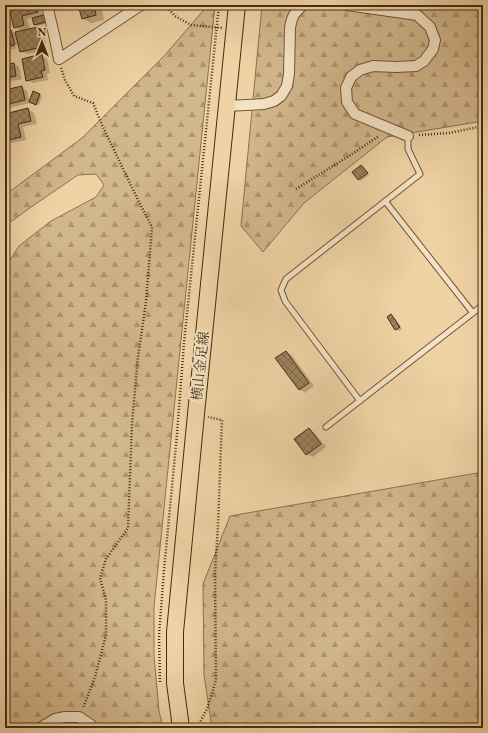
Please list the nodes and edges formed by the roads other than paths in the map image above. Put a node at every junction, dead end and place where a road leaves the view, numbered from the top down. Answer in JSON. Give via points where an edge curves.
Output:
{"nodes":[{"id":1,"x":47,"y":5,"type":"edge"},
{"id":2,"x":141,"y":5,"type":"edge"},
{"id":3,"x":237,"y":5,"type":"edge"},
{"id":4,"x":302,"y":5,"type":"edge"},
{"id":5,"x":347,"y":5,"type":"edge"},
{"id":6,"x":227,"y":106,"type":"junction"},
{"id":7,"x":408,"y":136,"type":"joint"},
{"id":8,"x":385,"y":201,"type":"junction"},
{"id":9,"x":483,"y":305,"type":"edge"},
{"id":10,"x":473,"y":314,"type":"junction"},
{"id":11,"x":360,"y":401,"type":"junction"},
{"id":12,"x":326,"y":427,"type":"dead end"},
{"id":13,"x":40,"y":728,"type":"edge"},
{"id":14,"x":92,"y":728,"type":"edge"},
{"id":15,"x":181,"y":728,"type":"edge"}],
"edges":[{"from":1,"to":2,"type":"street","via":[[59,59]]},
{"from":3,"to":6,"type":"main road","name":"横山金足線"},
{"from":4,"to":6,"type":"street","via":[[295,12],[290,28],[289,74],[287,86],[281,96],[264,104]]},
{"from":5,"to":7,"type":"street","via":[[417,15],[430,27],[435,40],[433,49],[424,61],[416,66],[373,66],[360,70],[351,77],[346,88],[347,102],[355,114]]},
{"from":6,"to":15,"type":"main road","name":"横山金足線","via":[[175,632],[175,683]]},
{"from":7,"to":8,"type":"lane","via":[[408,149],[420,174]]},
{"from":8,"to":10,"type":"lane"},
{"from":8,"to":11,"type":"lane","via":[[286,279],[281,290],[285,301]]},
{"from":9,"to":10,"type":"lane"},
{"from":10,"to":11,"type":"lane"},
{"from":11,"to":12,"type":"lane"},
{"from":13,"to":14,"type":"street","via":[[55,719],[65,717],[79,717]]}]}
